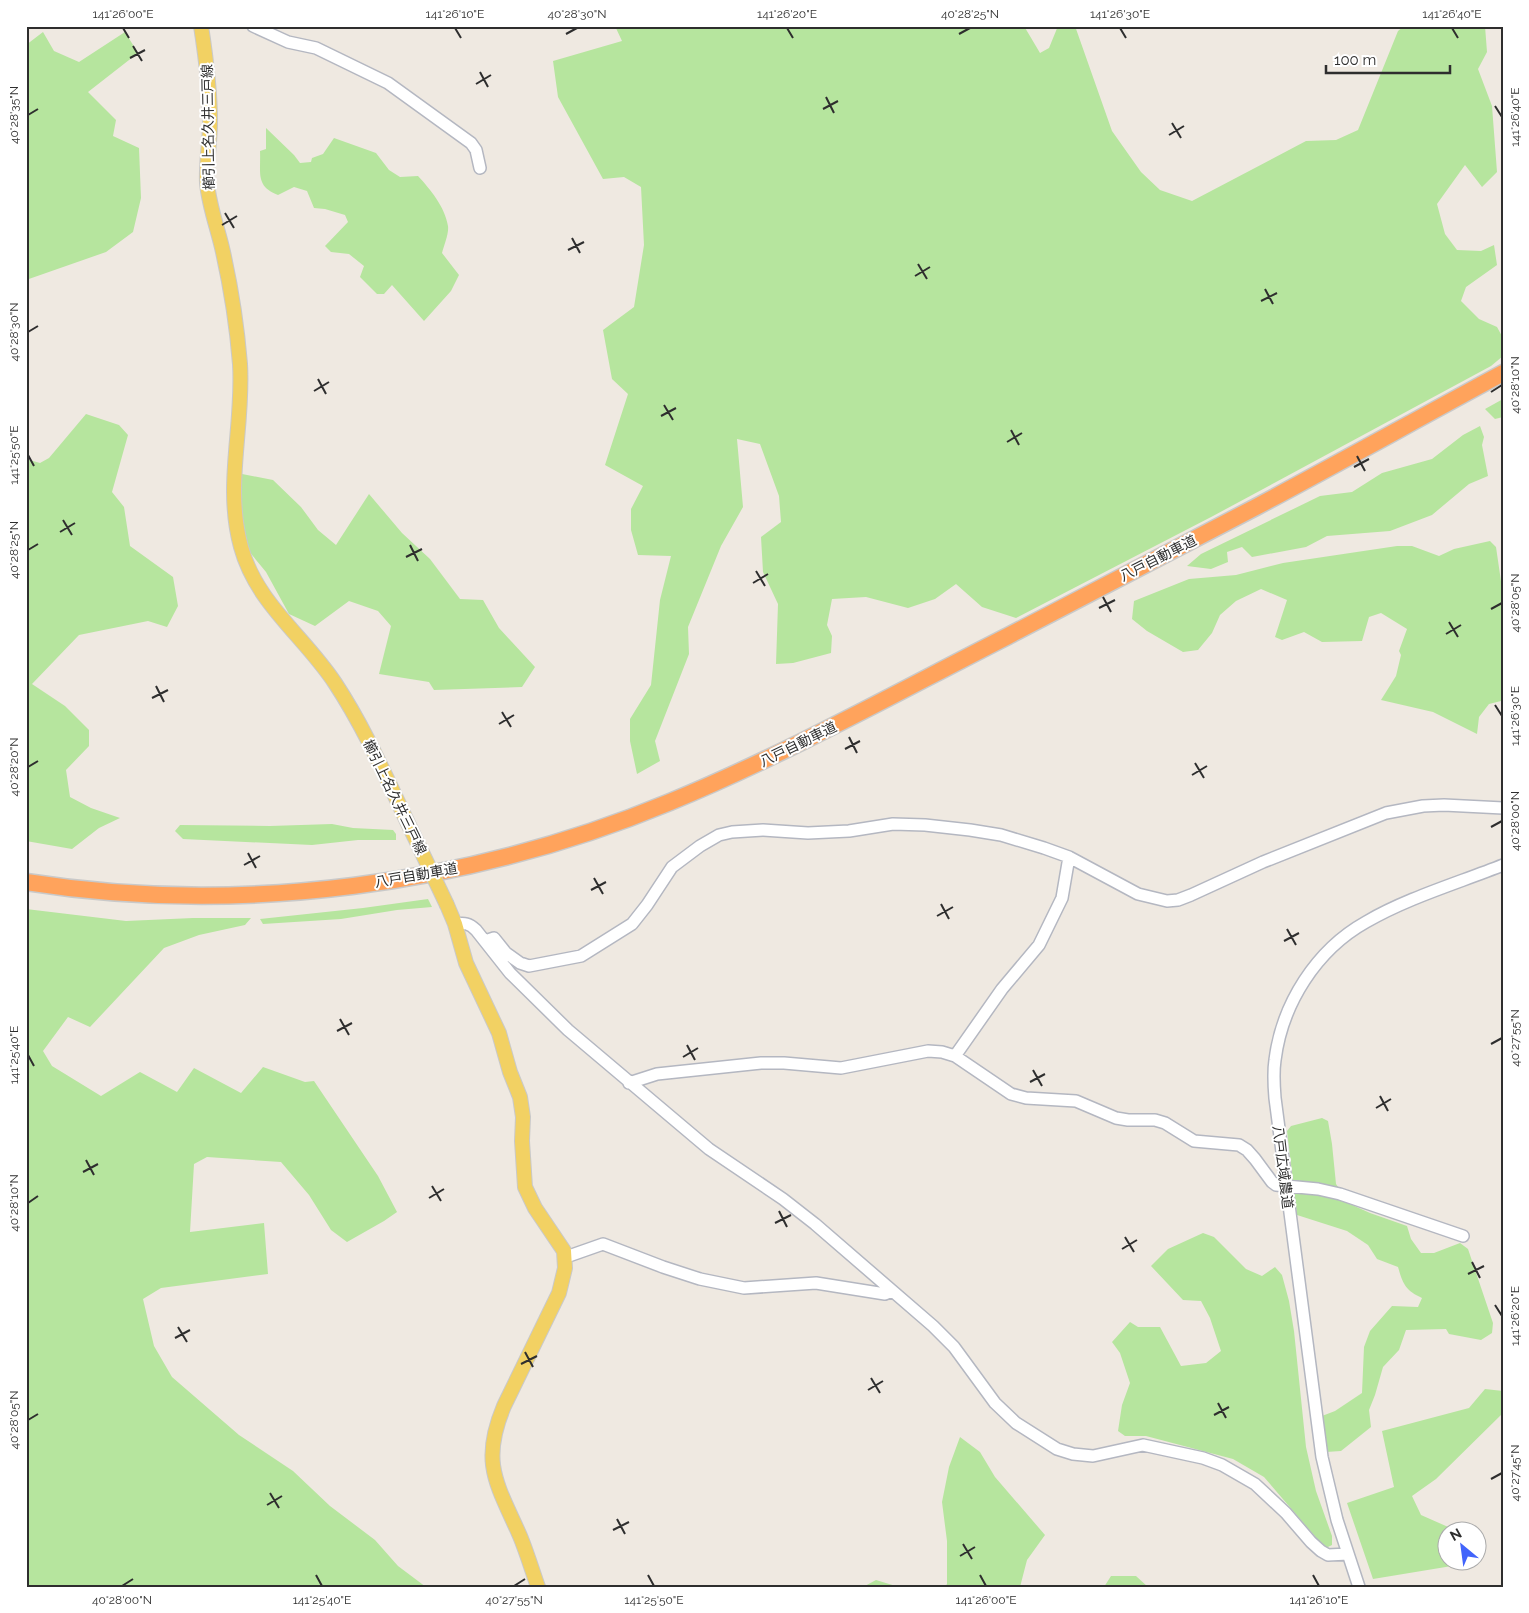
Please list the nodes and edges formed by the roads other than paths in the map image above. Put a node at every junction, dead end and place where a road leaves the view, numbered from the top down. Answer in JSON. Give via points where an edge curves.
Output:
{"nodes":[{"id":1,"x":202,"y":26,"type":"edge"},
{"id":2,"x":253,"y":26,"type":"edge"},
{"id":3,"x":480,"y":168,"type":"dead end"},
{"id":4,"x":1503,"y":373,"type":"edge"},
{"id":5,"x":1503,"y":384,"type":"edge"},
{"id":6,"x":1503,"y":808,"type":"edge"},
{"id":7,"x":1069,"y":857,"type":"junction"},
{"id":8,"x":1503,"y":865,"type":"edge"},
{"id":9,"x":26,"y":882,"type":"edge"},
{"id":10,"x":26,"y":889,"type":"edge"},
{"id":11,"x":455,"y":924,"type":"junction"},
{"id":12,"x":485,"y":941,"type":"junction"},
{"id":13,"x":955,"y":1056,"type":"junction"},
{"id":14,"x":629,"y":1083,"type":"junction"},
{"id":15,"x":1286,"y":1186,"type":"junction"},
{"id":16,"x":1463,"y":1236,"type":"dead end"},
{"id":17,"x":566,"y":1257,"type":"junction"},
{"id":18,"x":892,"y":1291,"type":"junction"},
{"id":19,"x":1348,"y":1554,"type":"junction"},
{"id":20,"x":538,"y":1587,"type":"edge"},
{"id":21,"x":1359,"y":1587,"type":"edge"}],
"edges":[{"from":1,"to":11,"type":"main road","name":"櫛引上名久井三戸線","bridge":true,"via":[[209,87],[207,182],[230,289],[240,363],[241,399],[233,504],[241,548],[263,595],[323,666],[348,704]]},
{"from":2,"to":3,"type":"street","via":[[288,42],[316,48],[388,84],[472,143]]},
{"from":4,"to":9,"type":"highway","name":"八戸自動車道","via":[[1247,512],[793,746],[677,800],[610,826],[458,868],[391,880],[294,891],[186,895]]},
{"from":5,"to":10,"type":"highway","name":"八戸自動車道","via":[[788,758],[670,811],[609,834],[465,874],[344,894],[185,902],[114,899]]},
{"from":6,"to":7,"type":"street","via":[[1430,806],[1386,813],[1271,858],[1178,900],[1167,901],[1138,894]]},
{"from":7,"to":12,"type":"street","via":[[1001,835],[925,825],[893,824],[808,833],[732,832],[700,846],[672,867],[632,924],[581,956],[529,966],[506,953],[494,938]]},
{"from":7,"to":13,"type":"street","via":[[1062,898],[1039,945],[1002,989]]},
{"from":8,"to":15,"type":"street","name":"八戸広域農道","via":[[1366,922],[1338,942],[1310,972],[1292,1001],[1282,1027],[1275,1062],[1275,1098]]},
{"from":11,"to":12,"type":"street","via":[[470,924]]},
{"from":11,"to":17,"type":"main road","name":"櫛引上名久井三戸線","via":[[466,963],[499,1033],[520,1097],[524,1117],[522,1141],[527,1195],[559,1241]]},
{"from":12,"to":14,"type":"street","via":[[536,1000]]},
{"from":13,"to":14,"type":"street","via":[[928,1051],[841,1068],[761,1063],[657,1074]]},
{"from":13,"to":15,"type":"street","via":[[1011,1094],[1076,1101],[1116,1118],[1165,1123],[1194,1141],[1238,1145],[1247,1150],[1272,1182]]},
{"from":14,"to":18,"type":"street","via":[[709,1149],[815,1224]]},
{"from":15,"to":16,"type":"street","via":[[1340,1194]]},
{"from":15,"to":19,"type":"street","name":"八戸広域農道","via":[[1322,1457]]},
{"from":17,"to":18,"type":"street","via":[[603,1244],[663,1268],[744,1288],[816,1284],[885,1294]]},
{"from":17,"to":20,"type":"main road","via":[[559,1293],[504,1406],[493,1445],[499,1492],[521,1539]]},
{"from":18,"to":19,"type":"street","via":[[954,1347],[1004,1413],[1057,1449],[1093,1456],[1143,1444],[1222,1465],[1255,1484],[1321,1552]]},
{"from":19,"to":21,"type":"street","name":"八戸広域農道"}]}
